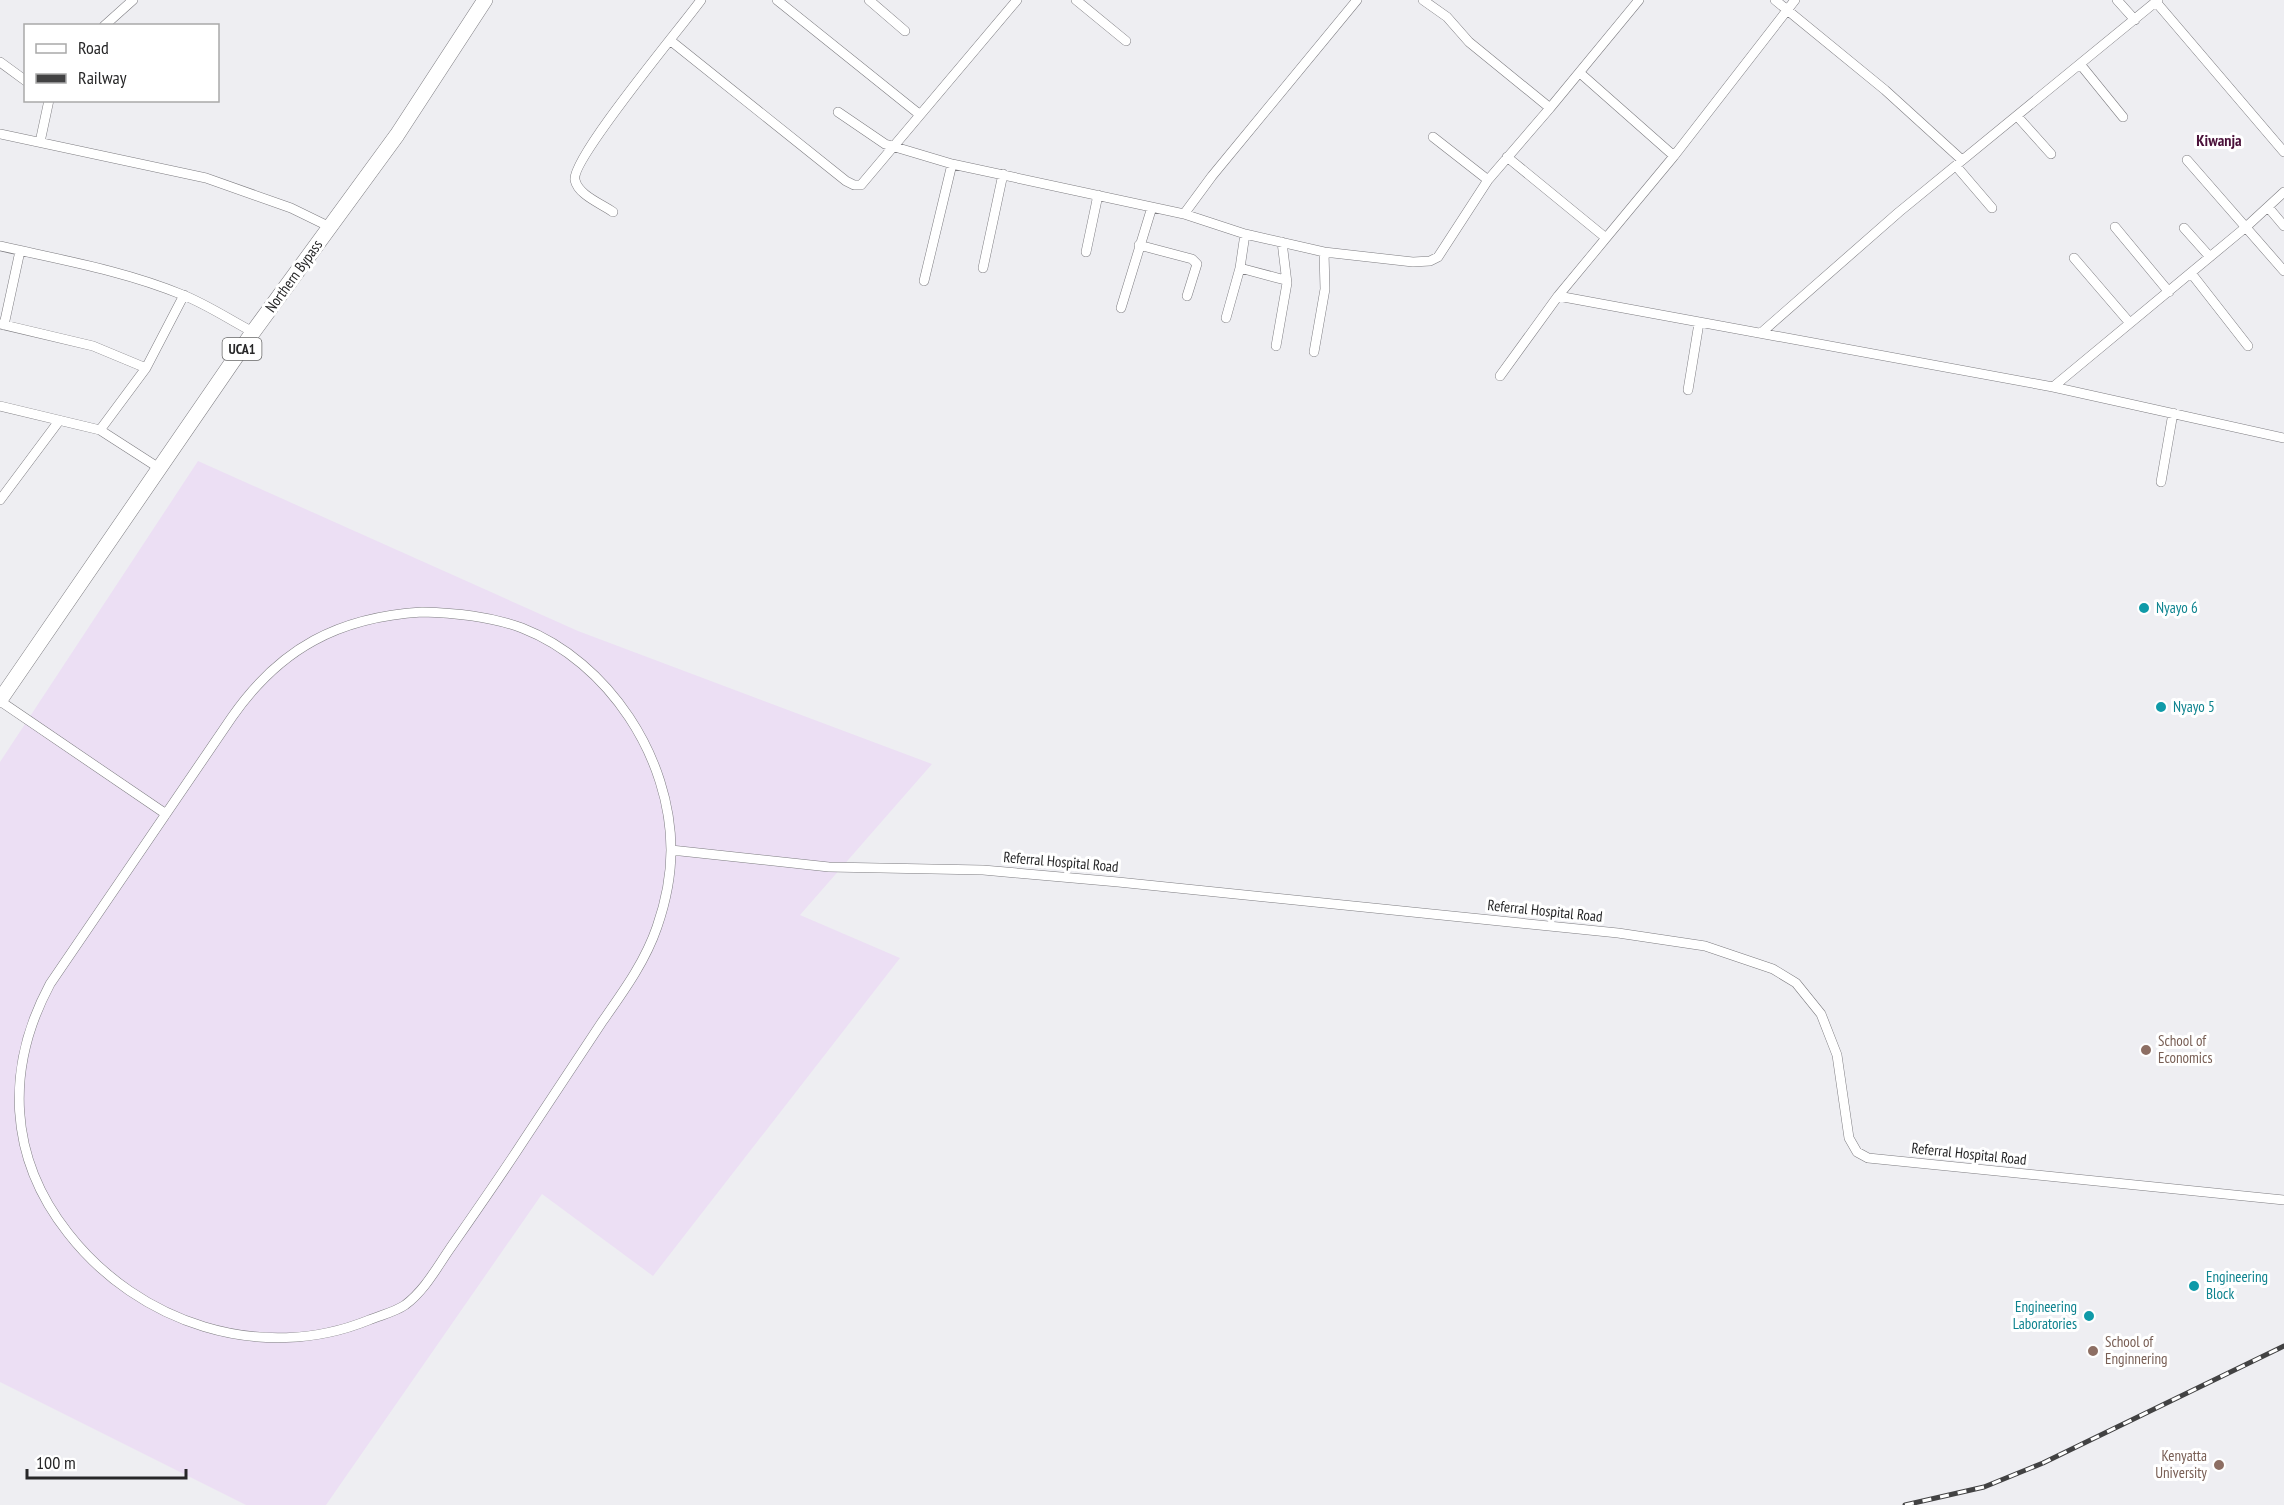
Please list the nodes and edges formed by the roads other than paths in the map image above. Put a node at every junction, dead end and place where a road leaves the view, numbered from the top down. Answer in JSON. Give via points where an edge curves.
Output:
{"nodes":[{"id":1,"x":133,"y":0,"type":"edge"},
{"id":2,"x":701,"y":0,"type":"edge"},
{"id":3,"x":777,"y":0,"type":"edge"},
{"id":4,"x":869,"y":0,"type":"edge"},
{"id":5,"x":1017,"y":0,"type":"edge"},
{"id":6,"x":1076,"y":0,"type":"edge"},
{"id":7,"x":1357,"y":0,"type":"edge"},
{"id":8,"x":1422,"y":0,"type":"edge"},
{"id":9,"x":1640,"y":0,"type":"edge"},
{"id":10,"x":1775,"y":0,"type":"edge"},
{"id":11,"x":1795,"y":0,"type":"edge"},
{"id":12,"x":2117,"y":0,"type":"edge"},
{"id":13,"x":2157,"y":1,"type":"edge"},
{"id":14,"x":480,"y":2,"type":"edge"},
{"id":15,"x":1787,"y":8,"type":"junction"},
{"id":16,"x":2134,"y":20,"type":"junction"},
{"id":17,"x":106,"y":24,"type":"edge"},
{"id":18,"x":905,"y":31,"type":"dead end"},
{"id":19,"x":671,"y":41,"type":"junction"},
{"id":20,"x":1126,"y":41,"type":"dead end"},
{"id":21,"x":0,"y":62,"type":"edge"},
{"id":22,"x":2080,"y":64,"type":"junction"},
{"id":23,"x":1580,"y":73,"type":"junction"},
{"id":24,"x":24,"y":80,"type":"edge"},
{"id":25,"x":49,"y":102,"type":"edge"},
{"id":26,"x":1550,"y":108,"type":"junction"},
{"id":27,"x":838,"y":112,"type":"dead end"},
{"id":28,"x":919,"y":114,"type":"junction"},
{"id":29,"x":2018,"y":116,"type":"junction"},
{"id":30,"x":2123,"y":117,"type":"dead end"},
{"id":31,"x":0,"y":134,"type":"edge"},
{"id":32,"x":1433,"y":137,"type":"dead end"},
{"id":33,"x":40,"y":142,"type":"junction"},
{"id":34,"x":894,"y":148,"type":"junction"},
{"id":35,"x":2284,"y":152,"type":"edge"},
{"id":36,"x":2051,"y":154,"type":"dead end"},
{"id":37,"x":1674,"y":156,"type":"junction"},
{"id":38,"x":1507,"y":157,"type":"junction"},
{"id":39,"x":2187,"y":160,"type":"dead end"},
{"id":40,"x":1959,"y":163,"type":"junction"},
{"id":41,"x":952,"y":165,"type":"junction"},
{"id":42,"x":1003,"y":174,"type":"junction"},
{"id":43,"x":1488,"y":180,"type":"junction"},
{"id":44,"x":2284,"y":192,"type":"edge"},
{"id":45,"x":1098,"y":195,"type":"junction"},
{"id":46,"x":1152,"y":207,"type":"junction"},
{"id":47,"x":2268,"y":207,"type":"junction"},
{"id":48,"x":1992,"y":208,"type":"dead end"},
{"id":49,"x":614,"y":212,"type":"dead end"},
{"id":50,"x":1184,"y":214,"type":"junction"},
{"id":51,"x":2284,"y":225,"type":"edge"},
{"id":52,"x":330,"y":227,"type":"junction"},
{"id":53,"x":2115,"y":227,"type":"dead end"},
{"id":54,"x":2246,"y":227,"type":"junction"},
{"id":55,"x":2184,"y":228,"type":"dead end"},
{"id":56,"x":1245,"y":234,"type":"junction"},
{"id":57,"x":1606,"y":238,"type":"junction"},
{"id":58,"x":1282,"y":243,"type":"junction"},
{"id":59,"x":1139,"y":245,"type":"junction"},
{"id":60,"x":0,"y":246,"type":"edge"},
{"id":61,"x":20,"y":251,"type":"junction"},
{"id":62,"x":1086,"y":252,"type":"dead end"},
{"id":63,"x":1324,"y":252,"type":"junction"},
{"id":64,"x":2210,"y":257,"type":"junction"},
{"id":65,"x":2074,"y":258,"type":"dead end"},
{"id":66,"x":983,"y":268,"type":"dead end"},
{"id":67,"x":1240,"y":268,"type":"junction"},
{"id":68,"x":2284,"y":271,"type":"edge"},
{"id":69,"x":2191,"y":273,"type":"junction"},
{"id":70,"x":924,"y":282,"type":"dead end"},
{"id":71,"x":1287,"y":283,"type":"junction"},
{"id":72,"x":2169,"y":292,"type":"junction"},
{"id":73,"x":184,"y":296,"type":"junction"},
{"id":74,"x":1187,"y":296,"type":"dead end"},
{"id":75,"x":1558,"y":296,"type":"junction"},
{"id":76,"x":1121,"y":308,"type":"dead end"},
{"id":77,"x":1226,"y":318,"type":"dead end"},
{"id":78,"x":2129,"y":322,"type":"junction"},
{"id":79,"x":1699,"y":323,"type":"junction"},
{"id":80,"x":2,"y":325,"type":"edge"},
{"id":81,"x":253,"y":333,"type":"junction"},
{"id":82,"x":1761,"y":333,"type":"junction"},
{"id":83,"x":1276,"y":346,"type":"dead end"},
{"id":84,"x":2248,"y":346,"type":"dead end"},
{"id":85,"x":1314,"y":352,"type":"dead end"},
{"id":86,"x":146,"y":368,"type":"junction"},
{"id":87,"x":1500,"y":376,"type":"dead end"},
{"id":88,"x":2053,"y":387,"type":"junction"},
{"id":89,"x":1689,"y":390,"type":"dead end"},
{"id":90,"x":0,"y":406,"type":"edge"},
{"id":91,"x":2173,"y":413,"type":"junction"},
{"id":92,"x":59,"y":422,"type":"junction"},
{"id":93,"x":100,"y":430,"type":"junction"},
{"id":94,"x":2284,"y":438,"type":"edge"},
{"id":95,"x":159,"y":468,"type":"junction"},
{"id":96,"x":2161,"y":482,"type":"dead end"},
{"id":97,"x":5,"y":488,"type":"edge"},
{"id":98,"x":0,"y":500,"type":"edge"},
{"id":99,"x":0,"y":700,"type":"edge"},
{"id":100,"x":166,"y":814,"type":"junction"},
{"id":101,"x":671,"y":850,"type":"junction"},
{"id":102,"x":2284,"y":1200,"type":"edge"}],
"edges":[{"from":1,"to":17,"type":"street"},
{"from":2,"to":19,"type":"street"},
{"from":3,"to":28,"type":"street"},
{"from":4,"to":18,"type":"street"},
{"from":5,"to":28,"type":"street"},
{"from":6,"to":20,"type":"street"},
{"from":7,"to":50,"type":"street"},
{"from":8,"to":26,"type":"street","via":[[1447,17],[1469,42]]},
{"from":9,"to":23,"type":"street"},
{"from":10,"to":15,"type":"street"},
{"from":11,"to":15,"type":"street"},
{"from":12,"to":16,"type":"street"},
{"from":13,"to":16,"type":"street"},
{"from":13,"to":35,"type":"street"},
{"from":14,"to":52,"type":"main road","name":"Northern Bypass","number":"UCA1","via":[[397,135]]},
{"from":15,"to":37,"type":"street"},
{"from":15,"to":40,"type":"street","via":[[1885,90]]},
{"from":16,"to":22,"type":"street"},
{"from":19,"to":34,"type":"street","via":[[854,186],[861,185]]},
{"from":19,"to":49,"type":"street","via":[[631,90],[575,172],[579,190]]},
{"from":21,"to":24,"type":"street"},
{"from":22,"to":29,"type":"street"},
{"from":22,"to":30,"type":"street"},
{"from":23,"to":26,"type":"street"},
{"from":23,"to":37,"type":"street"},
{"from":25,"to":33,"type":"street"},
{"from":26,"to":38,"type":"street"},
{"from":27,"to":34,"type":"street"},
{"from":28,"to":34,"type":"street"},
{"from":29,"to":36,"type":"street"},
{"from":29,"to":40,"type":"street"},
{"from":31,"to":33,"type":"street"},
{"from":32,"to":43,"type":"street"},
{"from":33,"to":52,"type":"street","via":[[206,178],[291,208]]},
{"from":34,"to":41,"type":"street"},
{"from":37,"to":57,"type":"street"},
{"from":38,"to":43,"type":"street"},
{"from":38,"to":57,"type":"street"},
{"from":39,"to":54,"type":"street"},
{"from":40,"to":48,"type":"street"},
{"from":40,"to":82,"type":"street"},
{"from":41,"to":42,"type":"street"},
{"from":41,"to":70,"type":"street"},
{"from":42,"to":45,"type":"street"},
{"from":42,"to":66,"type":"street"},
{"from":43,"to":63,"type":"street","via":[[1438,257],[1430,261]]},
{"from":44,"to":47,"type":"street"},
{"from":45,"to":46,"type":"street"},
{"from":45,"to":62,"type":"street"},
{"from":46,"to":50,"type":"street"},
{"from":46,"to":59,"type":"street"},
{"from":47,"to":51,"type":"street"},
{"from":47,"to":54,"type":"street"},
{"from":50,"to":56,"type":"street"},
{"from":52,"to":81,"type":"main road","name":"Northern Bypass","number":"UCA1"},
{"from":53,"to":72,"type":"street"},
{"from":54,"to":64,"type":"street"},
{"from":54,"to":68,"type":"street"},
{"from":55,"to":64,"type":"street"},
{"from":56,"to":58,"type":"street"},
{"from":56,"to":67,"type":"street"},
{"from":57,"to":75,"type":"street"},
{"from":58,"to":63,"type":"street"},
{"from":58,"to":71,"type":"street"},
{"from":59,"to":74,"type":"street","via":[[1192,259],[1197,264]]},
{"from":59,"to":76,"type":"street"},
{"from":60,"to":61,"type":"street"},
{"from":61,"to":73,"type":"street","via":[[98,268]]},
{"from":61,"to":80,"type":"street"},
{"from":63,"to":85,"type":"street","via":[[1325,289]]},
{"from":64,"to":69,"type":"street"},
{"from":65,"to":78,"type":"street"},
{"from":67,"to":71,"type":"street"},
{"from":67,"to":77,"type":"street"},
{"from":69,"to":72,"type":"street"},
{"from":69,"to":84,"type":"street"},
{"from":71,"to":83,"type":"street"},
{"from":72,"to":78,"type":"street"},
{"from":73,"to":81,"type":"street"},
{"from":73,"to":86,"type":"street"},
{"from":75,"to":79,"type":"street"},
{"from":75,"to":87,"type":"street"},
{"from":78,"to":88,"type":"street"},
{"from":79,"to":82,"type":"street"},
{"from":79,"to":89,"type":"street"},
{"from":80,"to":86,"type":"street","via":[[93,346]]},
{"from":81,"to":95,"type":"main road","name":"Northern Bypass","number":"UCA1"},
{"from":82,"to":88,"type":"street"},
{"from":86,"to":93,"type":"street"},
{"from":88,"to":91,"type":"street"},
{"from":90,"to":92,"type":"street"},
{"from":91,"to":94,"type":"street"},
{"from":91,"to":96,"type":"street"},
{"from":92,"to":93,"type":"street"},
{"from":92,"to":97,"type":"street"},
{"from":93,"to":95,"type":"street"},
{"from":95,"to":99,"type":"main road","name":"Northern Bypass","number":"UCA1"},
{"from":97,"to":98,"type":"street"},
{"from":99,"to":100,"type":"street"},
{"from":100,"to":101,"type":"street","via":[[243,700],[295,650],[353,622],[398,613],[445,612],[488,618],[525,629],[584,668],[613,695],[649,753],[666,810]]},
{"from":100,"to":101,"type":"street","via":[[36,1010],[20,1063],[19,1102],[25,1148],[49,1209],[93,1263],[135,1296],[181,1320],[238,1336],[312,1337],[352,1327],[402,1307],[426,1283],[646,955],[664,901]]},
{"from":101,"to":102,"type":"street","name":"Referral Hospital Road","via":[[830,867],[982,870],[1096,880],[1618,933],[1705,946],[1773,969],[1796,983],[1821,1014],[1837,1055],[1849,1138],[1857,1152],[1868,1158]]}]}
